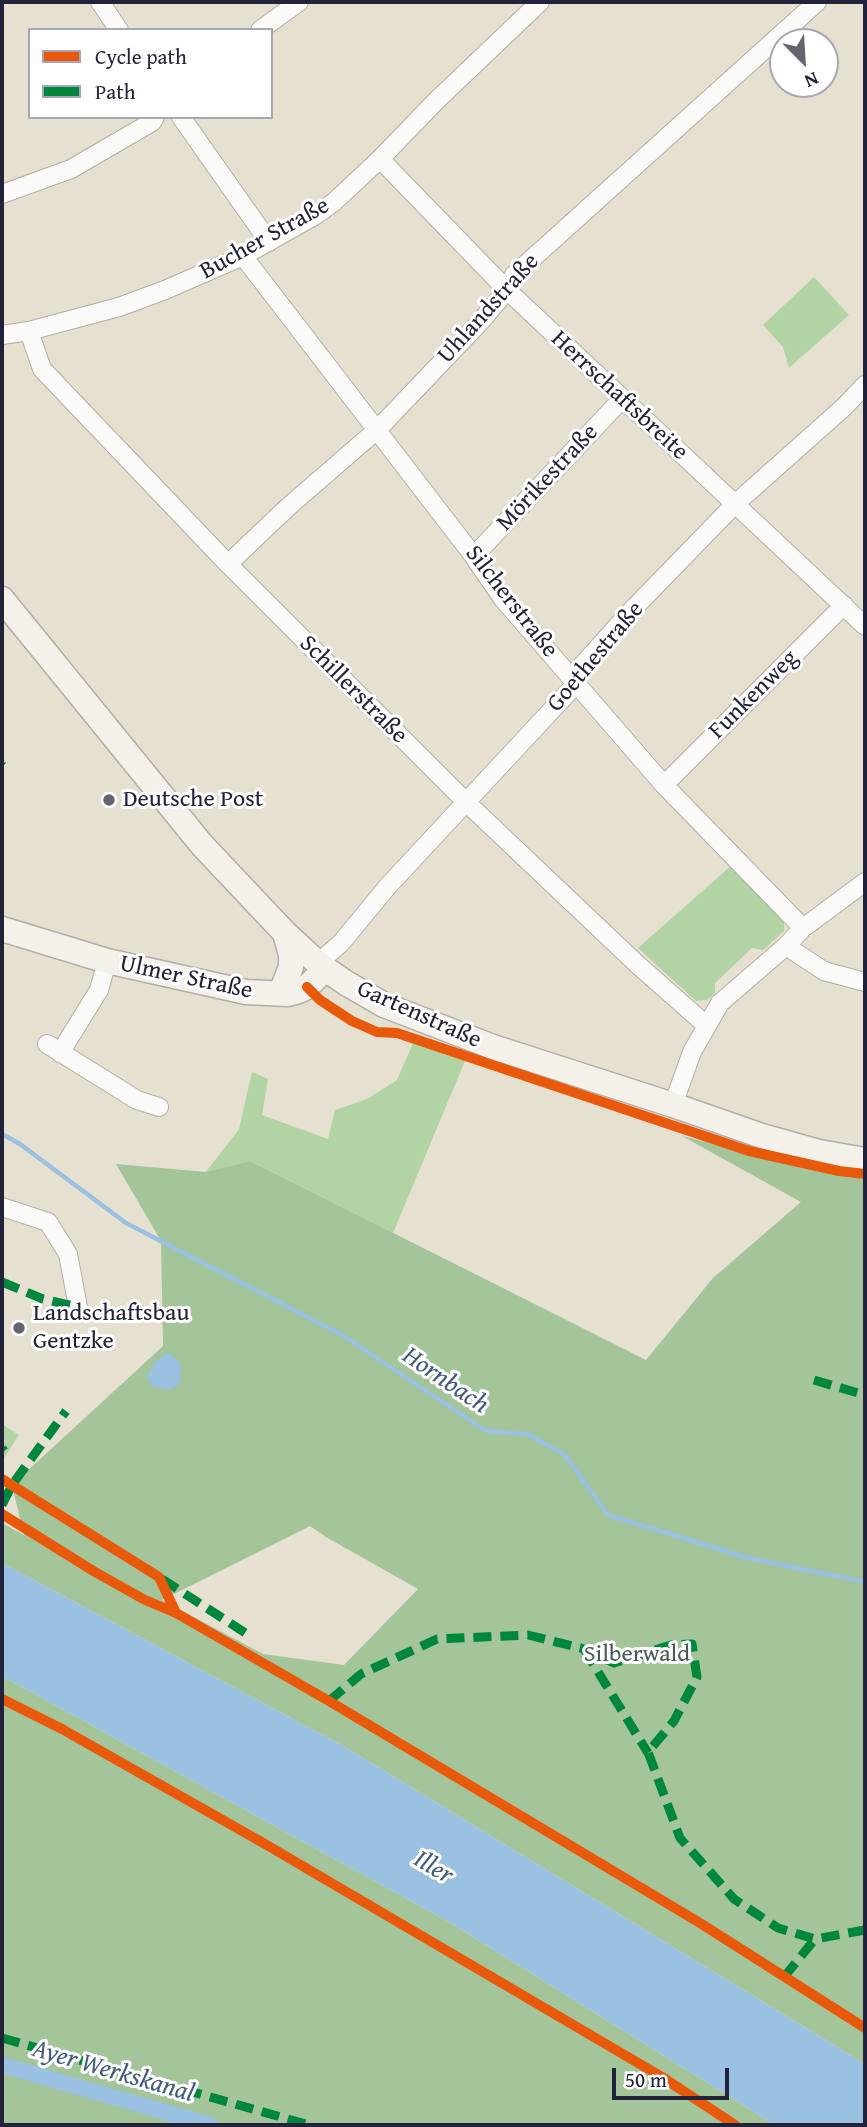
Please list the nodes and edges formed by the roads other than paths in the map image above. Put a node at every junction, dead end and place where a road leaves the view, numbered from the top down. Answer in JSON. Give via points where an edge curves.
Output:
{"nodes":[{"id":1,"x":100,"y":2,"type":"edge"},
{"id":2,"x":299,"y":2,"type":"edge"},
{"id":3,"x":540,"y":2,"type":"edge"},
{"id":4,"x":817,"y":2,"type":"edge"},
{"id":5,"x":118,"y":28,"type":"edge"},
{"id":6,"x":263,"y":28,"type":"edge"},
{"id":7,"x":154,"y":119,"type":"edge"},
{"id":8,"x":182,"y":119,"type":"edge"},
{"id":9,"x":380,"y":159,"type":"junction"},
{"id":10,"x":2,"y":194,"type":"edge"},
{"id":11,"x":269,"y":242,"type":"junction"},
{"id":12,"x":243,"y":256,"type":"junction"},
{"id":13,"x":507,"y":290,"type":"junction"},
{"id":14,"x":29,"y":331,"type":"junction"},
{"id":15,"x":2,"y":335,"type":"edge"},
{"id":16,"x":865,"y":385,"type":"edge"},
{"id":17,"x":622,"y":399,"type":"junction"},
{"id":18,"x":378,"y":429,"type":"junction"},
{"id":19,"x":735,"y":504,"type":"junction"},
{"id":20,"x":474,"y":556,"type":"junction"},
{"id":21,"x":228,"y":564,"type":"junction"},
{"id":22,"x":2,"y":599,"type":"edge"},
{"id":23,"x":844,"y":605,"type":"junction"},
{"id":24,"x":865,"y":626,"type":"edge"},
{"id":25,"x":576,"y":684,"type":"junction"},
{"id":26,"x":664,"y":785,"type":"junction"},
{"id":27,"x":467,"y":803,"type":"junction"},
{"id":28,"x":865,"y":882,"type":"edge"},
{"id":29,"x":803,"y":928,"type":"junction"},
{"id":30,"x":2,"y":929,"type":"edge"},
{"id":31,"x":285,"y":933,"type":"junction"},
{"id":32,"x":786,"y":946,"type":"junction"},
{"id":33,"x":107,"y":961,"type":"junction"},
{"id":34,"x":321,"y":966,"type":"junction"},
{"id":35,"x":865,"y":982,"type":"edge"},
{"id":36,"x":274,"y":990,"type":"junction"},
{"id":37,"x":706,"y":1025,"type":"junction"},
{"id":38,"x":673,"y":1105,"type":"junction"},
{"id":39,"x":159,"y":1107,"type":"dead end"},
{"id":40,"x":865,"y":1160,"type":"edge"},
{"id":41,"x":2,"y":1207,"type":"edge"},
{"id":42,"x":78,"y":1307,"type":"dead end"}],
"edges":[{"from":1,"to":5,"type":"street"},
{"from":2,"to":6,"type":"street"},
{"from":3,"to":9,"type":"street","name":"Bucher Straße"},
{"from":4,"to":13,"type":"street","name":"Uhlandstraße","via":[[514,275]]},
{"from":7,"to":10,"type":"street","via":[[71,169]]},
{"from":8,"to":11,"type":"street"},
{"from":9,"to":11,"type":"street","name":"Bucher Straße","via":[[334,202]]},
{"from":9,"to":13,"type":"street","name":"Herrschaftsbreite"},
{"from":11,"to":12,"type":"street","name":"Bucher Straße"},
{"from":12,"to":14,"type":"street","name":"Bucher Straße","via":[[119,307]]},
{"from":12,"to":18,"type":"street","name":"Silcherstraße"},
{"from":13,"to":17,"type":"street","name":"Herrschaftsbreite"},
{"from":13,"to":18,"type":"street","name":"Uhlandstraße"},
{"from":14,"to":15,"type":"street","name":"Bucher Straße"},
{"from":14,"to":21,"type":"street","name":"Schillerstraße","via":[[42,369]]},
{"from":16,"to":19,"type":"street","name":"Goethestraße"},
{"from":17,"to":19,"type":"street","name":"Herrschaftsbreite"},
{"from":17,"to":20,"type":"street","name":"Mörikestraße"},
{"from":18,"to":20,"type":"street","name":"Silcherstraße"},
{"from":18,"to":21,"type":"street","name":"Uhlandstraße"},
{"from":19,"to":23,"type":"street","name":"Herrschaftsbreite"},
{"from":19,"to":25,"type":"street","name":"Goethestraße","via":[[578,670]]},
{"from":20,"to":25,"type":"street","name":"Silcherstraße","via":[[503,599]]},
{"from":21,"to":27,"type":"street","name":"Schillerstraße"},
{"from":22,"to":31,"type":"main road","name":"Gartenstraße","via":[[202,845]]},
{"from":23,"to":24,"type":"street","name":"Herrschaftsbreite"},
{"from":23,"to":26,"type":"street","name":"Funkenweg"},
{"from":25,"to":26,"type":"street","name":"Silcherstraße"},
{"from":25,"to":27,"type":"street","name":"Goethestraße"},
{"from":26,"to":29,"type":"street","name":"Silcherstraße"},
{"from":27,"to":34,"type":"street","name":"Goethestraße"},
{"from":27,"to":37,"type":"street","name":"Schillerstraße"},
{"from":28,"to":29,"type":"street"},
{"from":29,"to":32,"type":"street"},
{"from":30,"to":33,"type":"main road","name":"Ulmer Straße"},
{"from":31,"to":34,"type":"main road","name":"Gartenstraße"},
{"from":31,"to":36,"type":"main road","via":[[291,967]]},
{"from":32,"to":35,"type":"street","via":[[824,971]]},
{"from":32,"to":37,"type":"street","via":[[720,1003]]},
{"from":33,"to":36,"type":"main road","name":"Ulmer Straße","via":[[246,992]]},
{"from":33,"to":39,"type":"street","name":"Ulmer Straße","via":[[99,990],[54,1049],[137,1100]]},
{"from":34,"to":36,"type":"main road","name":"Ulmer Straße","via":[[307,987]]},
{"from":34,"to":38,"type":"main road","name":"Gartenstraße","via":[[384,1005],[445,1031]]},
{"from":37,"to":38,"type":"street"},
{"from":38,"to":40,"type":"main road","name":"Gartenstraße","via":[[762,1136]]},
{"from":41,"to":42,"type":"street","via":[[48,1222],[68,1254]]}]}
